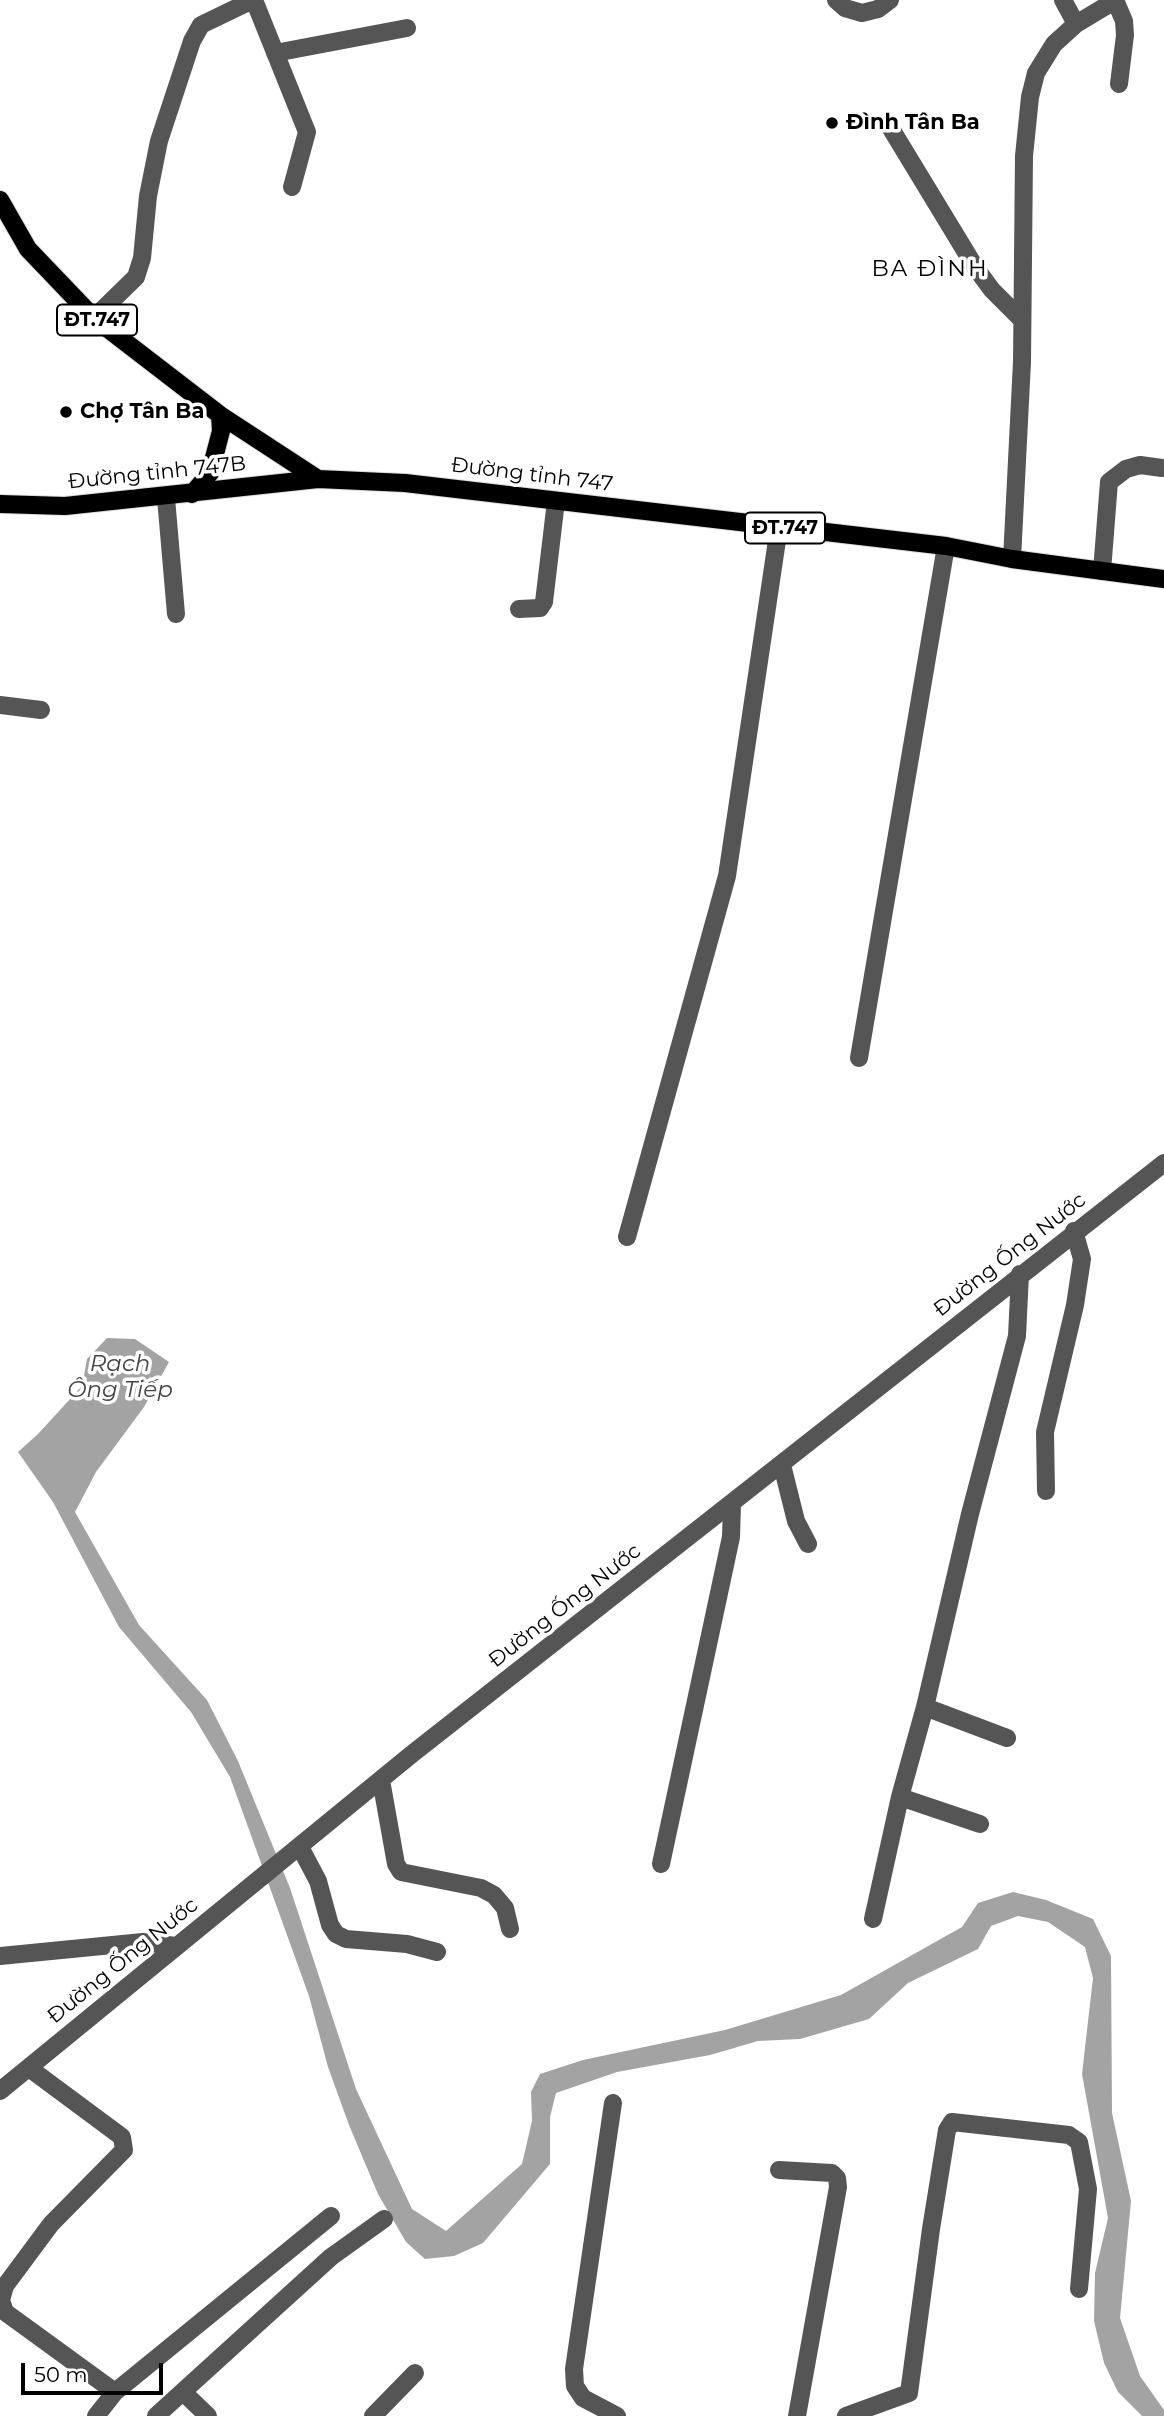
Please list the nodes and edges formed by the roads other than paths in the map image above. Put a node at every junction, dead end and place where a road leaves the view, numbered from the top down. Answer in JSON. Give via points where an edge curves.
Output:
{"nodes":[{"id":1,"x":254,"y":0,"type":"edge"},
{"id":2,"x":836,"y":0,"type":"edge"},
{"id":3,"x":890,"y":0,"type":"edge"},
{"id":4,"x":1063,"y":0,"type":"edge"},
{"id":5,"x":1116,"y":0,"type":"edge"},
{"id":6,"x":1076,"y":24,"type":"junction"},
{"id":7,"x":407,"y":29,"type":"dead end"},
{"id":8,"x":275,"y":53,"type":"junction"},
{"id":9,"x":1119,"y":84,"type":"dead end"},
{"id":10,"x":890,"y":127,"type":"dead end"},
{"id":11,"x":292,"y":187,"type":"dead end"},
{"id":12,"x":0,"y":200,"type":"edge"},
{"id":13,"x":94,"y":318,"type":"junction"},
{"id":14,"x":1020,"y":318,"type":"junction"},
{"id":15,"x":220,"y":415,"type":"junction"},
{"id":16,"x":1162,"y":468,"type":"edge"},
{"id":17,"x":318,"y":479,"type":"junction"},
{"id":18,"x":192,"y":494,"type":"junction"},
{"id":19,"x":166,"y":498,"type":"junction"},
{"id":20,"x":556,"y":501,"type":"junction"},
{"id":21,"x":0,"y":504,"type":"edge"},
{"id":22,"x":779,"y":527,"type":"junction"},
{"id":23,"x":946,"y":546,"type":"junction"},
{"id":24,"x":1012,"y":559,"type":"junction"},
{"id":25,"x":1102,"y":570,"type":"junction"},
{"id":26,"x":1164,"y":579,"type":"edge"},
{"id":27,"x":519,"y":609,"type":"dead end"},
{"id":28,"x":176,"y":614,"type":"dead end"},
{"id":29,"x":0,"y":705,"type":"edge"},
{"id":30,"x":41,"y":710,"type":"dead end"},
{"id":31,"x":859,"y":1058,"type":"dead end"},
{"id":32,"x":1164,"y":1163,"type":"edge"},
{"id":33,"x":1074,"y":1231,"type":"junction"},
{"id":34,"x":627,"y":1237,"type":"dead end"},
{"id":35,"x":1020,"y":1274,"type":"junction"},
{"id":36,"x":782,"y":1465,"type":"junction"},
{"id":37,"x":1046,"y":1491,"type":"dead end"},
{"id":38,"x":732,"y":1505,"type":"junction"},
{"id":39,"x":808,"y":1544,"type":"dead end"},
{"id":40,"x":925,"y":1707,"type":"junction"},
{"id":41,"x":1007,"y":1738,"type":"dead end"},
{"id":42,"x":380,"y":1780,"type":"junction"},
{"id":43,"x":900,"y":1797,"type":"junction"},
{"id":44,"x":980,"y":1824,"type":"dead end"},
{"id":45,"x":300,"y":1847,"type":"junction"},
{"id":46,"x":661,"y":1864,"type":"dead end"},
{"id":47,"x":873,"y":1920,"type":"dead end"},
{"id":48,"x":510,"y":1928,"type":"dead end"},
{"id":49,"x":176,"y":1946,"type":"junction"},
{"id":50,"x":437,"y":1952,"type":"dead end"},
{"id":51,"x":0,"y":1956,"type":"edge"},
{"id":52,"x":29,"y":2068,"type":"junction"},
{"id":53,"x":0,"y":2091,"type":"edge"},
{"id":54,"x":612,"y":2103,"type":"dead end"},
{"id":55,"x":779,"y":2170,"type":"dead end"},
{"id":56,"x":331,"y":2216,"type":"dead end"},
{"id":57,"x":384,"y":2219,"type":"dead end"},
{"id":58,"x":1079,"y":2288,"type":"dead end"},
{"id":59,"x":415,"y":2373,"type":"dead end"},
{"id":60,"x":115,"y":2392,"type":"junction"},
{"id":61,"x":183,"y":2392,"type":"junction"},
{"id":62,"x":96,"y":2416,"type":"edge"},
{"id":63,"x":156,"y":2416,"type":"edge"},
{"id":64,"x":208,"y":2416,"type":"edge"},
{"id":65,"x":373,"y":2416,"type":"edge"},
{"id":66,"x":617,"y":2416,"type":"edge"},
{"id":67,"x":797,"y":2416,"type":"edge"},
{"id":68,"x":846,"y":2416,"type":"edge"}],
"edges":[{"from":1,"to":8,"type":"street"},
{"from":1,"to":13,"type":"street","via":[[201,25],[192,41],[159,141],[142,258],[135,277]]},
{"from":2,"to":3,"type":"street","via":[[862,13]]},
{"from":4,"to":6,"type":"street"},
{"from":5,"to":6,"type":"street"},
{"from":5,"to":9,"type":"street","via":[[1125,35]]},
{"from":6,"to":14,"type":"street","via":[[1042,63],[1030,97]]},
{"from":7,"to":8,"type":"street"},
{"from":8,"to":11,"type":"street","via":[[307,132]]},
{"from":10,"to":14,"type":"street","via":[[981,275]]},
{"from":12,"to":13,"type":"main road","number":"ĐT.747","via":[[28,249]]},
{"from":13,"to":15,"type":"main road","number":"ĐT.747"},
{"from":14,"to":24,"type":"street"},
{"from":15,"to":17,"type":"main road","number":"ĐT.747"},
{"from":15,"to":18,"type":"main road","via":[[221,431],[210,473]]},
{"from":16,"to":25,"type":"street","via":[[1140,465],[1109,482]]},
{"from":17,"to":18,"type":"main road","name":"Đường tỉnh 747B"},
{"from":17,"to":20,"type":"main road","name":"Đường tỉnh 747","number":"ĐT.747","via":[[405,483]]},
{"from":18,"to":19,"type":"main road","name":"Đường tỉnh 747B"},
{"from":19,"to":21,"type":"main road","name":"Đường tỉnh 747B","via":[[65,506]]},
{"from":19,"to":28,"type":"street"},
{"from":20,"to":22,"type":"main road","name":"Đường tỉnh 747","number":"ĐT.747"},
{"from":20,"to":27,"type":"street","via":[[544,602],[540,608]]},
{"from":22,"to":23,"type":"main road","name":"Đường tỉnh 747","number":"ĐT.747"},
{"from":22,"to":34,"type":"street","via":[[727,876]]},
{"from":23,"to":24,"type":"main road","name":"Đường tỉnh 747","number":"ĐT.747"},
{"from":23,"to":31,"type":"street"},
{"from":24,"to":25,"type":"main road","name":"Đường tỉnh 747","number":"ĐT.747"},
{"from":25,"to":26,"type":"main road","name":"Đường tỉnh 747","number":"ĐT.747"},
{"from":29,"to":30,"type":"street"},
{"from":32,"to":33,"type":"street","name":"Đường Ống Nước"},
{"from":33,"to":35,"type":"street","name":"Đường Ống Nước"},
{"from":33,"to":37,"type":"street","via":[[1082,1259],[1045,1432]]},
{"from":35,"to":36,"type":"street","name":"Đường Ống Nước"},
{"from":35,"to":40,"type":"street","via":[[1017,1336]]},
{"from":36,"to":38,"type":"street","name":"Đường Ống Nước"},
{"from":36,"to":39,"type":"street","via":[[796,1521]]},
{"from":38,"to":42,"type":"street","name":"Đường Ống Nước"},
{"from":38,"to":46,"type":"street","via":[[731,1537]]},
{"from":40,"to":41,"type":"street"},
{"from":40,"to":43,"type":"street"},
{"from":42,"to":45,"type":"street","name":"Đường Ống Nước"},
{"from":42,"to":48,"type":"street","via":[[401,1872],[495,1895],[505,1908]]},
{"from":43,"to":44,"type":"street"},
{"from":43,"to":47,"type":"street"},
{"from":45,"to":49,"type":"street","name":"Đường Ống Nước"},
{"from":45,"to":50,"type":"street","via":[[318,1881],[336,1934]]},
{"from":49,"to":51,"type":"street","via":[[143,1942]]},
{"from":49,"to":52,"type":"street","name":"Đường Ống Nước"},
{"from":52,"to":53,"type":"street","name":"Đường Ống Nước"},
{"from":52,"to":60,"type":"street","via":[[122,2137],[124,2150],[51,2224],[5,2286],[1,2300],[5,2312]]},
{"from":54,"to":66,"type":"street","via":[[574,2370],[575,2386],[583,2398]]},
{"from":55,"to":67,"type":"street","via":[[832,2173],[838,2178]]},
{"from":56,"to":60,"type":"street"},
{"from":57,"to":61,"type":"street","via":[[331,2257]]},
{"from":58,"to":68,"type":"street","via":[[1088,2189],[1079,2142],[1069,2135],[952,2122],[934,2204],[909,2393]]},
{"from":59,"to":65,"type":"street"},
{"from":60,"to":62,"type":"street"},
{"from":61,"to":63,"type":"street"},
{"from":61,"to":64,"type":"street"}]}
